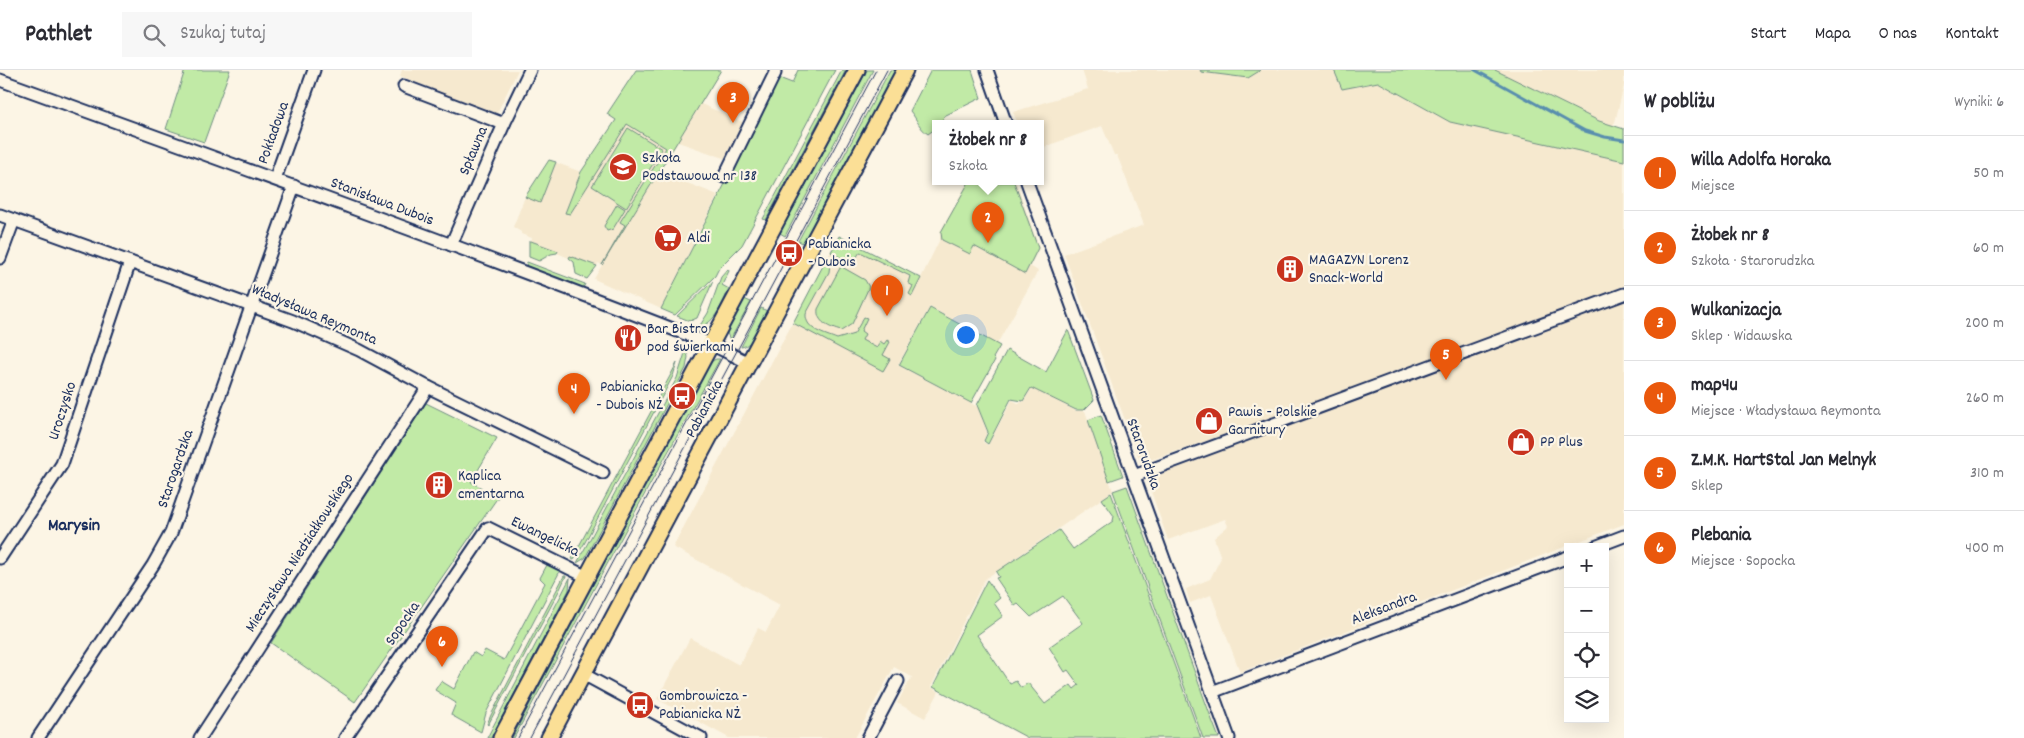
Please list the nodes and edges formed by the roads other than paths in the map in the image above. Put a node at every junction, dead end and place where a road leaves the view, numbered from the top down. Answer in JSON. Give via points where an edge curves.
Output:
{"nodes":[{"id":1,"x":314,"y":70,"type":"edge"},
{"id":2,"x":530,"y":70,"type":"edge"},
{"id":3,"x":775,"y":70,"type":"edge"},
{"id":4,"x":857,"y":70,"type":"edge"},
{"id":5,"x":905,"y":70,"type":"edge"},
{"id":6,"x":986,"y":70,"type":"edge"},
{"id":7,"x":0,"y":80,"type":"edge"},
{"id":8,"x":404,"y":86,"type":"dead end"},
{"id":9,"x":1005,"y":120,"type":"edge"},
{"id":10,"x":504,"y":124,"type":"junction"},
{"id":11,"x":724,"y":177,"type":"dead end"},
{"id":12,"x":275,"y":179,"type":"junction"},
{"id":13,"x":1028,"y":185,"type":"edge"},
{"id":14,"x":294,"y":186,"type":"junction"},
{"id":15,"x":0,"y":215,"type":"edge"},
{"id":16,"x":14,"y":220,"type":"junction"},
{"id":17,"x":452,"y":245,"type":"junction"},
{"id":18,"x":0,"y":258,"type":"edge"},
{"id":19,"x":130,"y":262,"type":"junction"},
{"id":20,"x":1624,"y":294,"type":"edge"},
{"id":21,"x":251,"y":306,"type":"junction"},
{"id":22,"x":711,"y":344,"type":"junction"},
{"id":23,"x":749,"y":363,"type":"junction"},
{"id":24,"x":428,"y":387,"type":"junction"},
{"id":25,"x":603,"y":473,"type":"dead end"},
{"id":26,"x":1134,"y":476,"type":"junction"},
{"id":27,"x":488,"y":528,"type":"joint"},
{"id":28,"x":1624,"y":536,"type":"edge"},
{"id":29,"x":1605,"y":543,"type":"edge"},
{"id":30,"x":0,"y":558,"type":"edge"},
{"id":31,"x":1564,"y":559,"type":"edge"},
{"id":32,"x":587,"y":576,"type":"junction"},
{"id":33,"x":583,"y":674,"type":"junction"},
{"id":34,"x":898,"y":681,"type":"dead end"},
{"id":35,"x":1212,"y":692,"type":"junction"},
{"id":36,"x":38,"y":738,"type":"edge"},
{"id":37,"x":200,"y":738,"type":"edge"},
{"id":38,"x":345,"y":738,"type":"edge"},
{"id":39,"x":501,"y":738,"type":"edge"},
{"id":40,"x":549,"y":738,"type":"edge"},
{"id":41,"x":701,"y":738,"type":"edge"},
{"id":42,"x":868,"y":738,"type":"edge"},
{"id":43,"x":1229,"y":738,"type":"edge"}],
"edges":[{"from":1,"to":12,"type":"street","name":"Pokładowa"},
{"from":2,"to":10,"type":"street","name":"Spławna"},
{"from":3,"to":11,"type":"street"},
{"from":4,"to":22,"type":"main road","name":"Pabianicka"},
{"from":5,"to":23,"type":"main road","name":"Pabianicka"},
{"from":6,"to":9,"type":"street"},
{"from":7,"to":12,"type":"street","name":"Stanisława Dubois"},
{"from":8,"to":10,"type":"street"},
{"from":10,"to":17,"type":"street","name":"Spławna"},
{"from":12,"to":14,"type":"street","name":"Stanisława Dubois"},
{"from":13,"to":26,"type":"street","name":"Starorudzka"},
{"from":14,"to":17,"type":"street","name":"Stanisława Dubois"},
{"from":14,"to":21,"type":"street","name":"Starogardzka"},
{"from":15,"to":16,"type":"street","name":"Władysława Reymonta"},
{"from":16,"to":18,"type":"street"},
{"from":16,"to":19,"type":"street","name":"Władysława Reymonta"},
{"from":17,"to":22,"type":"street","name":"Stanisława Dubois"},
{"from":19,"to":21,"type":"street","name":"Władysława Reymonta"},
{"from":19,"to":30,"type":"street","name":"Uroczysko","via":[[62,464]]},
{"from":20,"to":26,"type":"street"},
{"from":21,"to":24,"type":"street","name":"Władysława Reymonta","via":[[359,350]]},
{"from":21,"to":36,"type":"street","name":"Starogardzka","via":[[178,515],[163,549]]},
{"from":22,"to":23,"type":"street","name":"Stanisława Dubois"},
{"from":22,"to":32,"type":"main road","name":"Pabianicka"},
{"from":23,"to":33,"type":"main road","name":"Pabianicka"},
{"from":24,"to":25,"type":"street","name":"Władysława Reymonta"},
{"from":24,"to":37,"type":"street","name":"Mieczysława Niedziałkowskiego"},
{"from":26,"to":35,"type":"street","name":"Starorudzka"},
{"from":27,"to":32,"type":"street","name":"Ewangelicka"},
{"from":27,"to":38,"type":"street","name":"Sopocka"},
{"from":28,"to":29,"type":"street"},
{"from":31,"to":35,"type":"street","name":"Aleksandra"},
{"from":32,"to":39,"type":"main road","name":"Pabianicka"},
{"from":33,"to":40,"type":"main road","name":"Pabianicka"},
{"from":33,"to":41,"type":"street"},
{"from":34,"to":42,"type":"street"},
{"from":35,"to":43,"type":"street","name":"Starorudzka"}]}
